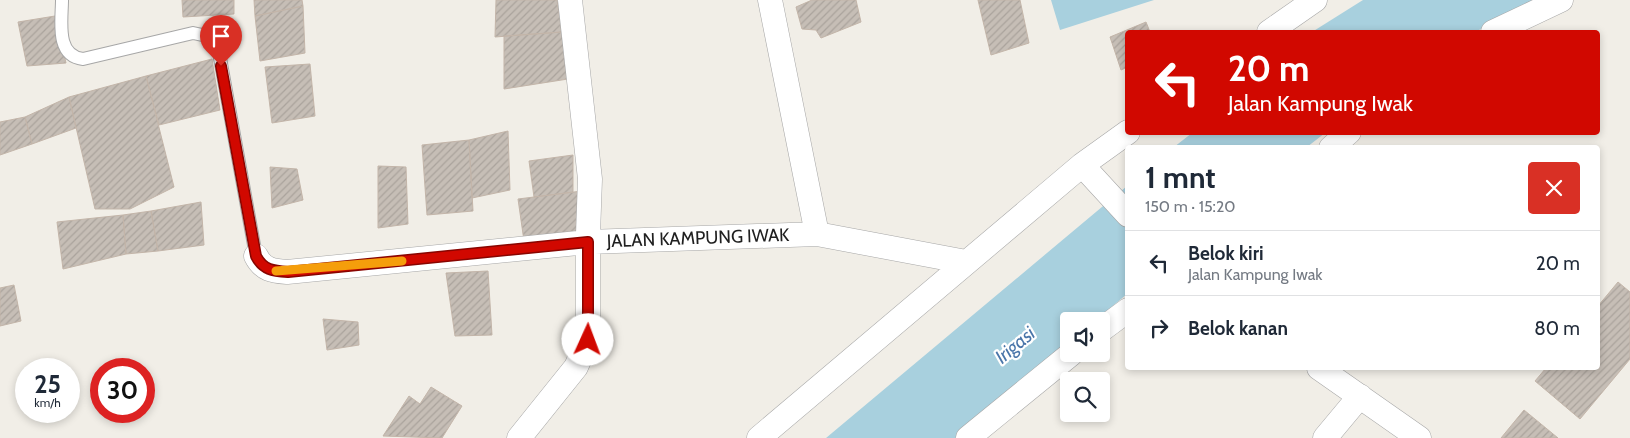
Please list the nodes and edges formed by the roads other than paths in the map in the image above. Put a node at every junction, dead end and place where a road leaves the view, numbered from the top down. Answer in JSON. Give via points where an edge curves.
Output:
{"nodes":[{"id":1,"x":62,"y":0,"type":"edge"},
{"id":2,"x":570,"y":0,"type":"edge"},
{"id":3,"x":770,"y":0,"type":"edge"},
{"id":4,"x":1315,"y":0,"type":"edge"},
{"id":5,"x":1561,"y":0,"type":"edge"},
{"id":6,"x":1272,"y":30,"type":"edge"},
{"id":7,"x":1496,"y":30,"type":"edge"},
{"id":8,"x":1125,"y":134,"type":"edge"},
{"id":9,"x":1346,"y":135,"type":"edge"},
{"id":10,"x":1334,"y":145,"type":"edge"},
{"id":11,"x":1082,"y":165,"type":"junction"},
{"id":12,"x":1125,"y":212,"type":"edge"},
{"id":13,"x":817,"y":234,"type":"junction"},
{"id":14,"x":588,"y":242,"type":"junction"},
{"id":15,"x":256,"y":256,"type":"joint"},
{"id":16,"x":966,"y":262,"type":"junction"},
{"id":17,"x":1125,"y":312,"type":"edge"},
{"id":18,"x":1110,"y":323,"type":"edge"},
{"id":19,"x":1061,"y":362,"type":"edge"},
{"id":20,"x":1330,"y":371,"type":"edge"},
{"id":21,"x":1360,"y":396,"type":"junction"},
{"id":22,"x":519,"y":438,"type":"edge"},
{"id":23,"x":758,"y":438,"type":"edge"},
{"id":24,"x":968,"y":438,"type":"edge"},
{"id":25,"x":1325,"y":438,"type":"edge"},
{"id":26,"x":1418,"y":438,"type":"edge"}],
"edges":[{"from":1,"to":15,"type":"lane","via":[[62,40],[75,58],[83,59],[193,33],[207,36],[218,47]]},
{"from":2,"to":14,"type":"street","via":[[590,180]]},
{"from":3,"to":13,"type":"street"},
{"from":4,"to":6,"type":"street"},
{"from":5,"to":7,"type":"street"},
{"from":8,"to":11,"type":"street"},
{"from":9,"to":10,"type":"street"},
{"from":11,"to":12,"type":"street"},
{"from":11,"to":16,"type":"street"},
{"from":13,"to":14,"type":"street","name":"JALAN KAMPUNG IWAK"},
{"from":13,"to":16,"type":"street","name":"JALAN KAMPUNG IWAK"},
{"from":14,"to":15,"type":"street","name":"JALAN KAMPUNG IWAK","via":[[288,272],[261,266]]},
{"from":14,"to":22,"type":"street","via":[[588,340],[576,367]]},
{"from":16,"to":23,"type":"street"},
{"from":17,"to":18,"type":"street"},
{"from":19,"to":24,"type":"street"},
{"from":20,"to":21,"type":"street"},
{"from":21,"to":25,"type":"street"},
{"from":21,"to":26,"type":"street"}]}
